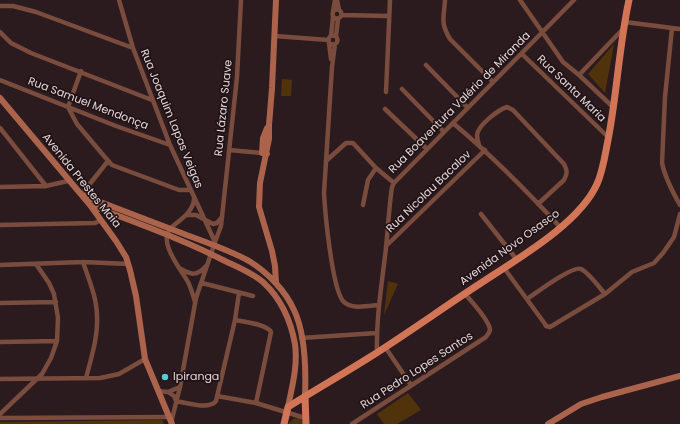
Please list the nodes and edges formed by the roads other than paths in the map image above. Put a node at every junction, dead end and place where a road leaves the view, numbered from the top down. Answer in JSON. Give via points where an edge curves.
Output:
{"nodes":[{"id":1,"x":14,"y":0,"type":"edge"},
{"id":2,"x":118,"y":0,"type":"edge"},
{"id":3,"x":241,"y":0,"type":"edge"},
{"id":4,"x":276,"y":0,"type":"edge"},
{"id":5,"x":336,"y":0,"type":"edge"},
{"id":6,"x":390,"y":0,"type":"edge"},
{"id":7,"x":520,"y":0,"type":"edge"},
{"id":8,"x":574,"y":0,"type":"edge"},
{"id":9,"x":629,"y":0,"type":"edge"},
{"id":10,"x":446,"y":1,"type":"edge"},
{"id":11,"x":0,"y":6,"type":"edge"},
{"id":12,"x":13,"y":6,"type":"junction"},
{"id":13,"x":337,"y":16,"type":"junction"},
{"id":14,"x":389,"y":16,"type":"junction"},
{"id":15,"x":625,"y":25,"type":"junction"},
{"id":16,"x":672,"y":28,"type":"junction"},
{"id":17,"x":680,"y":29,"type":"edge"},
{"id":18,"x":0,"y":32,"type":"edge"},
{"id":19,"x":543,"y":32,"type":"junction"},
{"id":20,"x":275,"y":36,"type":"junction"},
{"id":21,"x":331,"y":39,"type":"junction"},
{"id":22,"x":335,"y":44,"type":"junction"},
{"id":23,"x":133,"y":48,"type":"junction"},
{"id":24,"x":522,"y":54,"type":"junction"},
{"id":25,"x":426,"y":65,"type":"dead end"},
{"id":26,"x":332,"y":67,"type":"junction"},
{"id":27,"x":81,"y":71,"type":"junction"},
{"id":28,"x":579,"y":75,"type":"junction"},
{"id":29,"x":0,"y":80,"type":"edge"},
{"id":30,"x":493,"y":82,"type":"junction"},
{"id":31,"x":402,"y":89,"type":"dead end"},
{"id":32,"x":386,"y":92,"type":"dead end"},
{"id":33,"x":0,"y":98,"type":"edge"},
{"id":34,"x":152,"y":100,"type":"junction"},
{"id":35,"x":68,"y":107,"type":"junction"},
{"id":36,"x":468,"y":108,"type":"junction"},
{"id":37,"x":614,"y":108,"type":"junction"},
{"id":38,"x":385,"y":109,"type":"dead end"},
{"id":39,"x":453,"y":123,"type":"junction"},
{"id":40,"x":0,"y":128,"type":"edge"},
{"id":41,"x":444,"y":132,"type":"junction"},
{"id":42,"x":608,"y":137,"type":"junction"},
{"id":43,"x":170,"y":145,"type":"junction"},
{"id":44,"x":479,"y":145,"type":"junction"},
{"id":45,"x":427,"y":149,"type":"junction"},
{"id":46,"x":230,"y":150,"type":"junction"},
{"id":47,"x":485,"y":150,"type":"junction"},
{"id":48,"x":265,"y":153,"type":"junction"},
{"id":49,"x":108,"y":161,"type":"junction"},
{"id":50,"x":326,"y":161,"type":"junction"},
{"id":51,"x":376,"y":168,"type":"junction"},
{"id":52,"x":68,"y":181,"type":"junction"},
{"id":53,"x":394,"y":183,"type":"junction"},
{"id":54,"x":46,"y":186,"type":"junction"},
{"id":55,"x":0,"y":187,"type":"edge"},
{"id":56,"x":190,"y":190,"type":"junction"},
{"id":57,"x":81,"y":195,"type":"junction"},
{"id":58,"x":194,"y":199,"type":"junction"},
{"id":59,"x":363,"y":204,"type":"dead end"},
{"id":60,"x":538,"y":204,"type":"junction"},
{"id":61,"x":90,"y":205,"type":"junction"},
{"id":62,"x":680,"y":205,"type":"edge"},
{"id":63,"x":480,"y":214,"type":"dead end"},
{"id":64,"x":680,"y":214,"type":"edge"},
{"id":65,"x":184,"y":216,"type":"junction"},
{"id":66,"x":203,"y":217,"type":"junction"},
{"id":67,"x":222,"y":217,"type":"junction"},
{"id":68,"x":102,"y":220,"type":"junction"},
{"id":69,"x":0,"y":226,"type":"edge"},
{"id":70,"x":560,"y":228,"type":"junction"},
{"id":71,"x":169,"y":229,"type":"junction"},
{"id":72,"x":167,"y":235,"type":"junction"},
{"id":73,"x":214,"y":244,"type":"junction"},
{"id":74,"x":386,"y":246,"type":"junction"},
{"id":75,"x":212,"y":254,"type":"junction"},
{"id":76,"x":517,"y":260,"type":"junction"},
{"id":77,"x":83,"y":262,"type":"junction"},
{"id":78,"x":209,"y":262,"type":"junction"},
{"id":79,"x":36,"y":264,"type":"junction"},
{"id":80,"x":129,"y":264,"type":"junction"},
{"id":81,"x":0,"y":265,"type":"edge"},
{"id":82,"x":178,"y":267,"type":"junction"},
{"id":83,"x":504,"y":268,"type":"junction"},
{"id":84,"x":202,"y":283,"type":"junction"},
{"id":85,"x":276,"y":283,"type":"junction"},
{"id":86,"x":240,"y":293,"type":"junction"},
{"id":87,"x":465,"y":294,"type":"junction"},
{"id":88,"x":605,"y":294,"type":"junction"},
{"id":89,"x":252,"y":296,"type":"dead end"},
{"id":90,"x":527,"y":299,"type":"junction"},
{"id":91,"x":56,"y":302,"type":"junction"},
{"id":92,"x":0,"y":303,"type":"edge"},
{"id":93,"x":196,"y":304,"type":"junction"},
{"id":94,"x":378,"y":305,"type":"junction"},
{"id":95,"x":235,"y":320,"type":"junction"},
{"id":96,"x":377,"y":333,"type":"junction"},
{"id":97,"x":301,"y":338,"type":"junction"},
{"id":98,"x":57,"y":341,"type":"junction"},
{"id":99,"x":0,"y":342,"type":"edge"},
{"id":100,"x":385,"y":347,"type":"junction"},
{"id":101,"x":377,"y":352,"type":"junction"},
{"id":102,"x":145,"y":359,"type":"junction"},
{"id":103,"x":680,"y":376,"type":"edge"},
{"id":104,"x":37,"y":378,"type":"junction"},
{"id":105,"x":86,"y":378,"type":"junction"},
{"id":106,"x":0,"y":379,"type":"edge"},
{"id":107,"x":411,"y":386,"type":"junction"},
{"id":108,"x":180,"y":387,"type":"junction"},
{"id":109,"x":158,"y":391,"type":"junction"},
{"id":110,"x":168,"y":392,"type":"junction"},
{"id":111,"x":217,"y":396,"type":"junction"},
{"id":112,"x":305,"y":396,"type":"junction"},
{"id":113,"x":176,"y":401,"type":"junction"},
{"id":114,"x":256,"y":404,"type":"junction"},
{"id":115,"x":287,"y":410,"type":"junction"},
{"id":116,"x":0,"y":414,"type":"edge"},
{"id":117,"x":0,"y":418,"type":"edge"},
{"id":118,"x":170,"y":421,"type":"edge"},
{"id":119,"x":306,"y":421,"type":"edge"},
{"id":120,"x":284,"y":424,"type":"edge"},
{"id":121,"x":352,"y":424,"type":"edge"},
{"id":122,"x":548,"y":424,"type":"edge"}],
"edges":[{"from":1,"to":12,"type":"street"},
{"from":2,"to":23,"type":"street","name":"Rua Joaquim Lapas Veigas"},
{"from":3,"to":46,"type":"street","name":"Rua Lázaro Suave"},
{"from":4,"to":20,"type":"main road"},
{"from":5,"to":13,"type":"street"},
{"from":5,"to":13,"type":"street","via":[[341,12]]},
{"from":6,"to":14,"type":"street"},
{"from":7,"to":19,"type":"street"},
{"from":8,"to":19,"type":"street","name":"Rua Boaventura Valério de Miranda"},
{"from":9,"to":15,"type":"main road","name":"Avenida Novo Osasco"},
{"from":10,"to":30,"type":"street","via":[[443,25],[450,39]]},
{"from":11,"to":12,"type":"street"},
{"from":12,"to":23,"type":"street"},
{"from":13,"to":14,"type":"street"},
{"from":13,"to":21,"type":"street"},
{"from":14,"to":32,"type":"street"},
{"from":15,"to":16,"type":"street"},
{"from":15,"to":28,"type":"street"},
{"from":15,"to":37,"type":"main road","name":"Avenida Novo Osasco"},
{"from":16,"to":17,"type":"street"},
{"from":16,"to":62,"type":"street","via":[[662,163],[672,192]]},
{"from":18,"to":27,"type":"street","via":[[11,43],[31,53]]},
{"from":19,"to":24,"type":"street","name":"Rua Boaventura Valério de Miranda"},
{"from":19,"to":28,"type":"street","via":[[563,62]]},
{"from":20,"to":21,"type":"street"},
{"from":20,"to":48,"type":"main road","via":[[269,139]]},
{"from":21,"to":22,"type":"street","via":[[332,44]]},
{"from":21,"to":22,"type":"street","via":[[338,40]]},
{"from":21,"to":26,"type":"street"},
{"from":22,"to":26,"type":"street"},
{"from":23,"to":34,"type":"street","name":"Rua Joaquim Lapas Veigas"},
{"from":24,"to":30,"type":"street","name":"Rua Boaventura Valério de Miranda"},
{"from":24,"to":42,"type":"street","name":"Rua Santa Maria"},
{"from":25,"to":36,"type":"street"},
{"from":26,"to":50,"type":"street"},
{"from":27,"to":34,"type":"street"},
{"from":27,"to":35,"type":"street"},
{"from":28,"to":37,"type":"street"},
{"from":29,"to":35,"type":"street","name":"Rua Samuel Mendonça"},
{"from":30,"to":36,"type":"street","name":"Rua Boaventura Valério de Miranda"},
{"from":31,"to":41,"type":"street"},
{"from":33,"to":52,"type":"main road","name":"Avenida Prestes Maia"},
{"from":34,"to":43,"type":"street","name":"Rua Joaquim Lapas Veigas"},
{"from":35,"to":43,"type":"street","name":"Rua Samuel Mendonça"},
{"from":35,"to":49,"type":"street","via":[[77,124]]},
{"from":36,"to":39,"type":"street","name":"Rua Boaventura Valério de Miranda"},
{"from":37,"to":42,"type":"main road","name":"Avenida Novo Osasco"},
{"from":38,"to":45,"type":"street"},
{"from":39,"to":41,"type":"street","name":"Rua Boaventura Valério de Miranda"},
{"from":39,"to":44,"type":"street"},
{"from":40,"to":54,"type":"street"},
{"from":41,"to":45,"type":"street","name":"Rua Boaventura Valério de Miranda"},
{"from":42,"to":70,"type":"main road","name":"Avenida Novo Osasco","via":[[597,184],[578,211]]},
{"from":43,"to":56,"type":"street","name":"Rua Joaquim Lapas Veigas"},
{"from":44,"to":47,"type":"street"},
{"from":44,"to":60,"type":"street","via":[[478,132],[486,121],[501,109],[507,107],[513,110],[567,170],[564,180]]},
{"from":45,"to":53,"type":"street","name":"Rua Boaventura Valério de Miranda"},
{"from":46,"to":48,"type":"street"},
{"from":46,"to":67,"type":"street","name":"Rua Lázaro Suave"},
{"from":47,"to":60,"type":"street"},
{"from":47,"to":74,"type":"street","name":"Rua Nicolau Bacalov"},
{"from":48,"to":85,"type":"main road","via":[[258,207],[276,266]]},
{"from":49,"to":56,"type":"street","via":[[118,168],[179,190]]},
{"from":49,"to":57,"type":"street"},
{"from":50,"to":51,"type":"street","via":[[349,142]]},
{"from":50,"to":94,"type":"street","via":[[324,208],[338,290],[343,301],[350,305]]},
{"from":51,"to":53,"type":"street"},
{"from":51,"to":59,"type":"street","via":[[368,180]]},
{"from":52,"to":54,"type":"street"},
{"from":52,"to":57,"type":"main road","name":"Avenida Prestes Maia"},
{"from":53,"to":74,"type":"street","name":"Rua Boaventura Valério de Miranda"},
{"from":54,"to":55,"type":"street"},
{"from":56,"to":58,"type":"street","name":"Rua Joaquim Lapas Veigas"},
{"from":57,"to":61,"type":"main road","name":"Avenida Prestes Maia"},
{"from":57,"to":71,"type":"main road"},
{"from":58,"to":65,"type":"street","via":[[192,208]]},
{"from":58,"to":66,"type":"street","name":"Rua Joaquim Lapas Veigas"},
{"from":60,"to":70,"type":"street"},
{"from":61,"to":68,"type":"main road","name":"Avenida Prestes Maia"},
{"from":61,"to":72,"type":"main road"},
{"from":63,"to":76,"type":"street"},
{"from":64,"to":88,"type":"street","via":[[674,237],[654,263],[632,272]]},
{"from":65,"to":66,"type":"street","via":[[191,214]]},
{"from":65,"to":71,"type":"street"},
{"from":66,"to":67,"type":"street","via":[[213,224]]},
{"from":66,"to":73,"type":"street","name":"Rua Joaquim Lapas Veigas"},
{"from":67,"to":73,"type":"street","name":"Rua Lázaro Suave","via":[[220,231]]},
{"from":68,"to":69,"type":"street","via":[[95,223]]},
{"from":68,"to":80,"type":"main road","name":"Avenida Prestes Maia"},
{"from":70,"to":76,"type":"main road","name":"Avenida Novo Osasco"},
{"from":71,"to":72,"type":"street"},
{"from":71,"to":73,"type":"main road"},
{"from":72,"to":75,"type":"main road"},
{"from":72,"to":82,"type":"street","via":[[172,258]]},
{"from":73,"to":75,"type":"street","name":"Rua Lázaro Suave"},
{"from":73,"to":85,"type":"main road","via":[[249,261]]},
{"from":74,"to":94,"type":"street","name":"Rua Boaventura Valério de Miranda"},
{"from":75,"to":78,"type":"street","name":"Rua Lázaro Suave"},
{"from":75,"to":115,"type":"main road","via":[[248,272],[263,283],[284,310],[295,345],[295,372]]},
{"from":76,"to":83,"type":"main road","name":"Avenida Novo Osasco"},
{"from":77,"to":79,"type":"street"},
{"from":77,"to":80,"type":"street"},
{"from":77,"to":105,"type":"street","via":[[95,299],[97,316],[97,330]]},
{"from":78,"to":82,"type":"street","via":[[196,274]]},
{"from":78,"to":84,"type":"street","name":"Rua Lázaro Suave"},
{"from":79,"to":81,"type":"street"},
{"from":79,"to":91,"type":"street","via":[[49,283]]},
{"from":80,"to":102,"type":"main road","name":"Avenida Prestes Maia"},
{"from":82,"to":93,"type":"street","via":[[188,282]]},
{"from":83,"to":87,"type":"main road","name":"Avenida Novo Osasco"},
{"from":83,"to":90,"type":"street"},
{"from":84,"to":86,"type":"street"},
{"from":84,"to":93,"type":"street","name":"Rua Lázaro Suave"},
{"from":85,"to":97,"type":"main road","via":[[294,309]]},
{"from":86,"to":89,"type":"street"},
{"from":86,"to":95,"type":"street"},
{"from":87,"to":100,"type":"main road","name":"Avenida Novo Osasco"},
{"from":87,"to":107,"type":"street","name":"Rua Pedro Lopes Santos","via":[[486,321],[490,330],[486,337]]},
{"from":88,"to":90,"type":"street","via":[[580,268],[575,268]]},
{"from":88,"to":90,"type":"street","via":[[550,327],[546,326]]},
{"from":91,"to":92,"type":"street"},
{"from":91,"to":98,"type":"street"},
{"from":93,"to":108,"type":"street","name":"Rua Lázaro Suave"},
{"from":94,"to":96,"type":"street","name":"Rua Boaventura Valério de Miranda"},
{"from":95,"to":111,"type":"street"},
{"from":95,"to":114,"type":"street","via":[[270,329],[271,336]]},
{"from":96,"to":97,"type":"street"},
{"from":96,"to":101,"type":"street","name":"Rua Boaventura Valério de Miranda"},
{"from":97,"to":112,"type":"main road"},
{"from":98,"to":99,"type":"street"},
{"from":98,"to":104,"type":"street","via":[[46,368]]},
{"from":100,"to":101,"type":"main road","name":"Avenida Novo Osasco"},
{"from":100,"to":107,"type":"street"},
{"from":101,"to":112,"type":"main road","name":"Avenida Novo Osasco"},
{"from":102,"to":105,"type":"street","via":[[119,374]]},
{"from":102,"to":109,"type":"main road","name":"Avenida Prestes Maia"},
{"from":103,"to":122,"type":"main road","via":[[581,404]]},
{"from":104,"to":105,"type":"street"},
{"from":104,"to":106,"type":"street"},
{"from":104,"to":116,"type":"street"},
{"from":107,"to":121,"type":"street","name":"Rua Pedro Lopes Santos"},
{"from":108,"to":110,"type":"street"},
{"from":108,"to":113,"type":"street","name":"Rua Lázaro Suave"},
{"from":109,"to":110,"type":"street"},
{"from":109,"to":118,"type":"main road","name":"Avenida Prestes Maia"},
{"from":110,"to":113,"type":"street"},
{"from":111,"to":113,"type":"street","via":[[214,405],[209,406]]},
{"from":111,"to":114,"type":"street"},
{"from":112,"to":115,"type":"main road","name":"Avenida Novo Osasco"},
{"from":112,"to":119,"type":"main road"},
{"from":113,"to":118,"type":"street","name":"Rua Lázaro Suave"},
{"from":114,"to":115,"type":"street"},
{"from":115,"to":119,"type":"street"},
{"from":115,"to":120,"type":"main road"},
{"from":117,"to":118,"type":"street"}]}
